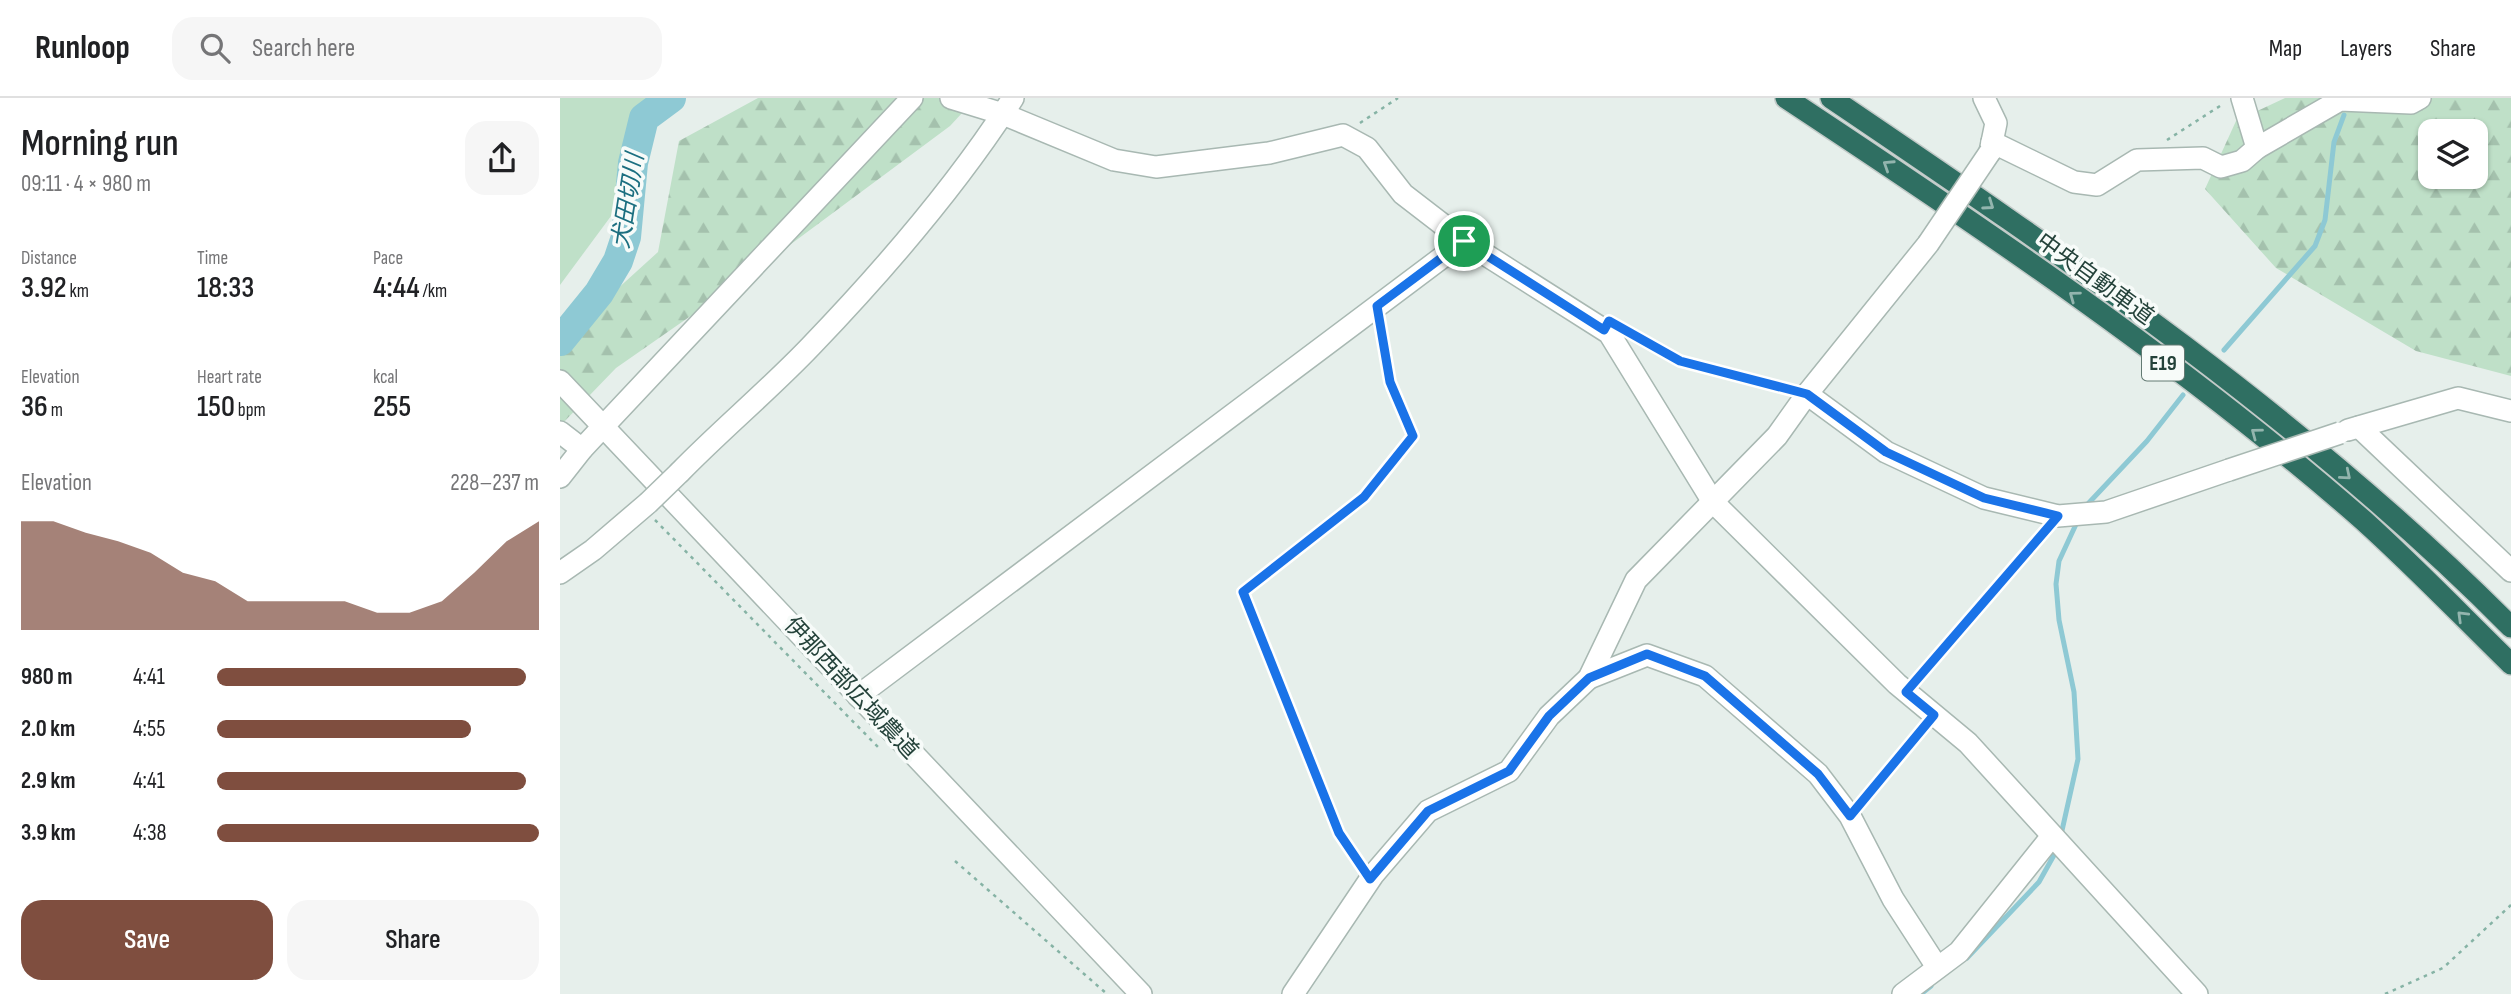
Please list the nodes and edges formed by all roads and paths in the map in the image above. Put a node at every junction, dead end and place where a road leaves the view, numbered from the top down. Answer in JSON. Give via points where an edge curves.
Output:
{"nodes":[{"id":1,"x":912,"y":98,"type":"edge"},
{"id":2,"x":951,"y":98,"type":"edge"},
{"id":3,"x":1398,"y":98,"type":"edge"},
{"id":4,"x":1786,"y":98,"type":"edge"},
{"id":5,"x":1831,"y":98,"type":"edge"},
{"id":6,"x":1984,"y":98,"type":"edge"},
{"id":7,"x":2420,"y":98,"type":"edge"},
{"id":8,"x":2236,"y":99,"type":"edge"},
{"id":9,"x":1008,"y":106,"type":"edge"},
{"id":10,"x":1343,"y":135,"type":"junction"},
{"id":11,"x":1991,"y":147,"type":"junction"},
{"id":12,"x":2257,"y":148,"type":"junction"},
{"id":13,"x":2137,"y":160,"type":"junction"},
{"id":14,"x":1464,"y":241,"type":"junction"},
{"id":15,"x":1377,"y":306,"type":"junction"},
{"id":16,"x":1632,"y":334,"type":"dead end"},
{"id":17,"x":560,"y":382,"type":"edge"},
{"id":18,"x":1807,"y":394,"type":"junction"},
{"id":19,"x":2511,"y":411,"type":"edge"},
{"id":20,"x":604,"y":426,"type":"junction"},
{"id":21,"x":2349,"y":430,"type":"junction"},
{"id":22,"x":560,"y":432,"type":"edge"},
{"id":23,"x":582,"y":449,"type":"junction"},
{"id":24,"x":560,"y":477,"type":"edge"},
{"id":25,"x":1713,"y":502,"type":"junction"},
{"id":26,"x":645,"y":505,"type":"junction"},
{"id":27,"x":2058,"y":516,"type":"junction"},
{"id":28,"x":2511,"y":571,"type":"edge"},
{"id":29,"x":560,"y":573,"type":"edge"},
{"id":30,"x":2511,"y":627,"type":"edge"},
{"id":31,"x":2511,"y":664,"type":"edge"},
{"id":32,"x":1589,"y":678,"type":"junction"},
{"id":33,"x":1906,"y":692,"type":"junction"},
{"id":34,"x":858,"y":696,"type":"junction"},
{"id":35,"x":1934,"y":715,"type":"junction"},
{"id":36,"x":883,"y":752,"type":"dead end"},
{"id":37,"x":1850,"y":816,"type":"junction"},
{"id":38,"x":2052,"y":836,"type":"junction"},
{"id":39,"x":955,"y":861,"type":"dead end"},
{"id":40,"x":1370,"y":879,"type":"junction"},
{"id":41,"x":2511,"y":905,"type":"edge"},
{"id":42,"x":1937,"y":967,"type":"junction"},
{"id":43,"x":1107,"y":994,"type":"edge"},
{"id":44,"x":1141,"y":994,"type":"edge"},
{"id":45,"x":1293,"y":994,"type":"edge"},
{"id":46,"x":1903,"y":994,"type":"edge"},
{"id":47,"x":2197,"y":994,"type":"edge"},
{"id":48,"x":2385,"y":994,"type":"edge"}],
"edges":[{"from":1,"to":20,"type":"street"},
{"from":2,"to":9,"type":"street"},
{"from":3,"to":10,"type":"path"},
{"from":31,"to":4,"type":"highway","name":"中央自動車道","number":"E19","one_way":true,"via":[[2364,521],[2265,439],[2026,261]]},
{"from":5,"to":30,"type":"highway","name":"中央自動車道","number":"E19","one_way":true,"via":[[2042,242],[2281,421],[2381,504]]},
{"from":6,"to":11,"type":"street","via":[[1996,123]]},
{"from":7,"to":12,"type":"street","via":[[2411,103],[2340,100]]},
{"from":8,"to":12,"type":"street"},
{"from":8,"to":13,"type":"path"},
{"from":9,"to":10,"type":"street","via":[[1114,160],[1156,167],[1269,153]]},
{"from":9,"to":26,"type":"street","bridge":true,"via":[[951,185],[810,348]]},
{"from":10,"to":14,"type":"street","via":[[1367,148],[1403,194]]},
{"from":11,"to":13,"type":"street","via":[[2074,182],[2097,185]]},
{"from":11,"to":18,"type":"street","bridge":true,"via":[[1928,244]]},
{"from":12,"to":13,"type":"street","via":[[2242,161],[2221,167],[2203,158]]},
{"from":14,"to":15,"type":"street"},
{"from":14,"to":25,"type":"street","via":[[1609,333]]},
{"from":15,"to":34,"type":"street"},
{"from":15,"to":40,"type":"path","via":[[1390,382],[1413,436],[1364,497],[1243,592],[1339,833]]},
{"from":16,"to":18,"type":"path","via":[[1680,361]]},
{"from":17,"to":20,"type":"street","name":"伊那西部広域農道"},
{"from":18,"to":25,"type":"street","via":[[1777,436]]},
{"from":18,"to":27,"type":"street","via":[[1886,452],[1984,498]]},
{"from":19,"to":21,"type":"street","via":[[2458,398]]},
{"from":20,"to":23,"type":"street"},
{"from":20,"to":34,"type":"street","name":"伊那西部広域農道"},
{"from":21,"to":27,"type":"street","bridge":true,"via":[[2106,512]]},
{"from":21,"to":28,"type":"street"},
{"from":22,"to":23,"type":"street"},
{"from":23,"to":24,"type":"street"},
{"from":25,"to":32,"type":"street","via":[[1636,580]]},
{"from":25,"to":33,"type":"street"},
{"from":26,"to":29,"type":"street"},
{"from":26,"to":36,"type":"path"},
{"from":27,"to":33,"type":"path"},
{"from":32,"to":37,"type":"street","via":[[1647,654],[1705,676],[1818,774]]},
{"from":32,"to":40,"type":"street","via":[[1549,716],[1509,771],[1428,811]]},
{"from":33,"to":35,"type":"street"},
{"from":34,"to":44,"type":"street","name":"伊那西部広域農道"},
{"from":35,"to":37,"type":"path"},
{"from":35,"to":38,"type":"street","via":[[1968,743]]},
{"from":37,"to":42,"type":"street","via":[[1893,900]]},
{"from":38,"to":42,"type":"street","via":[[1959,952]]},
{"from":38,"to":47,"type":"street"},
{"from":39,"to":43,"type":"path"},
{"from":40,"to":45,"type":"street"},
{"from":41,"to":48,"type":"path","via":[[2443,968]]},
{"from":42,"to":46,"type":"street"}]}
